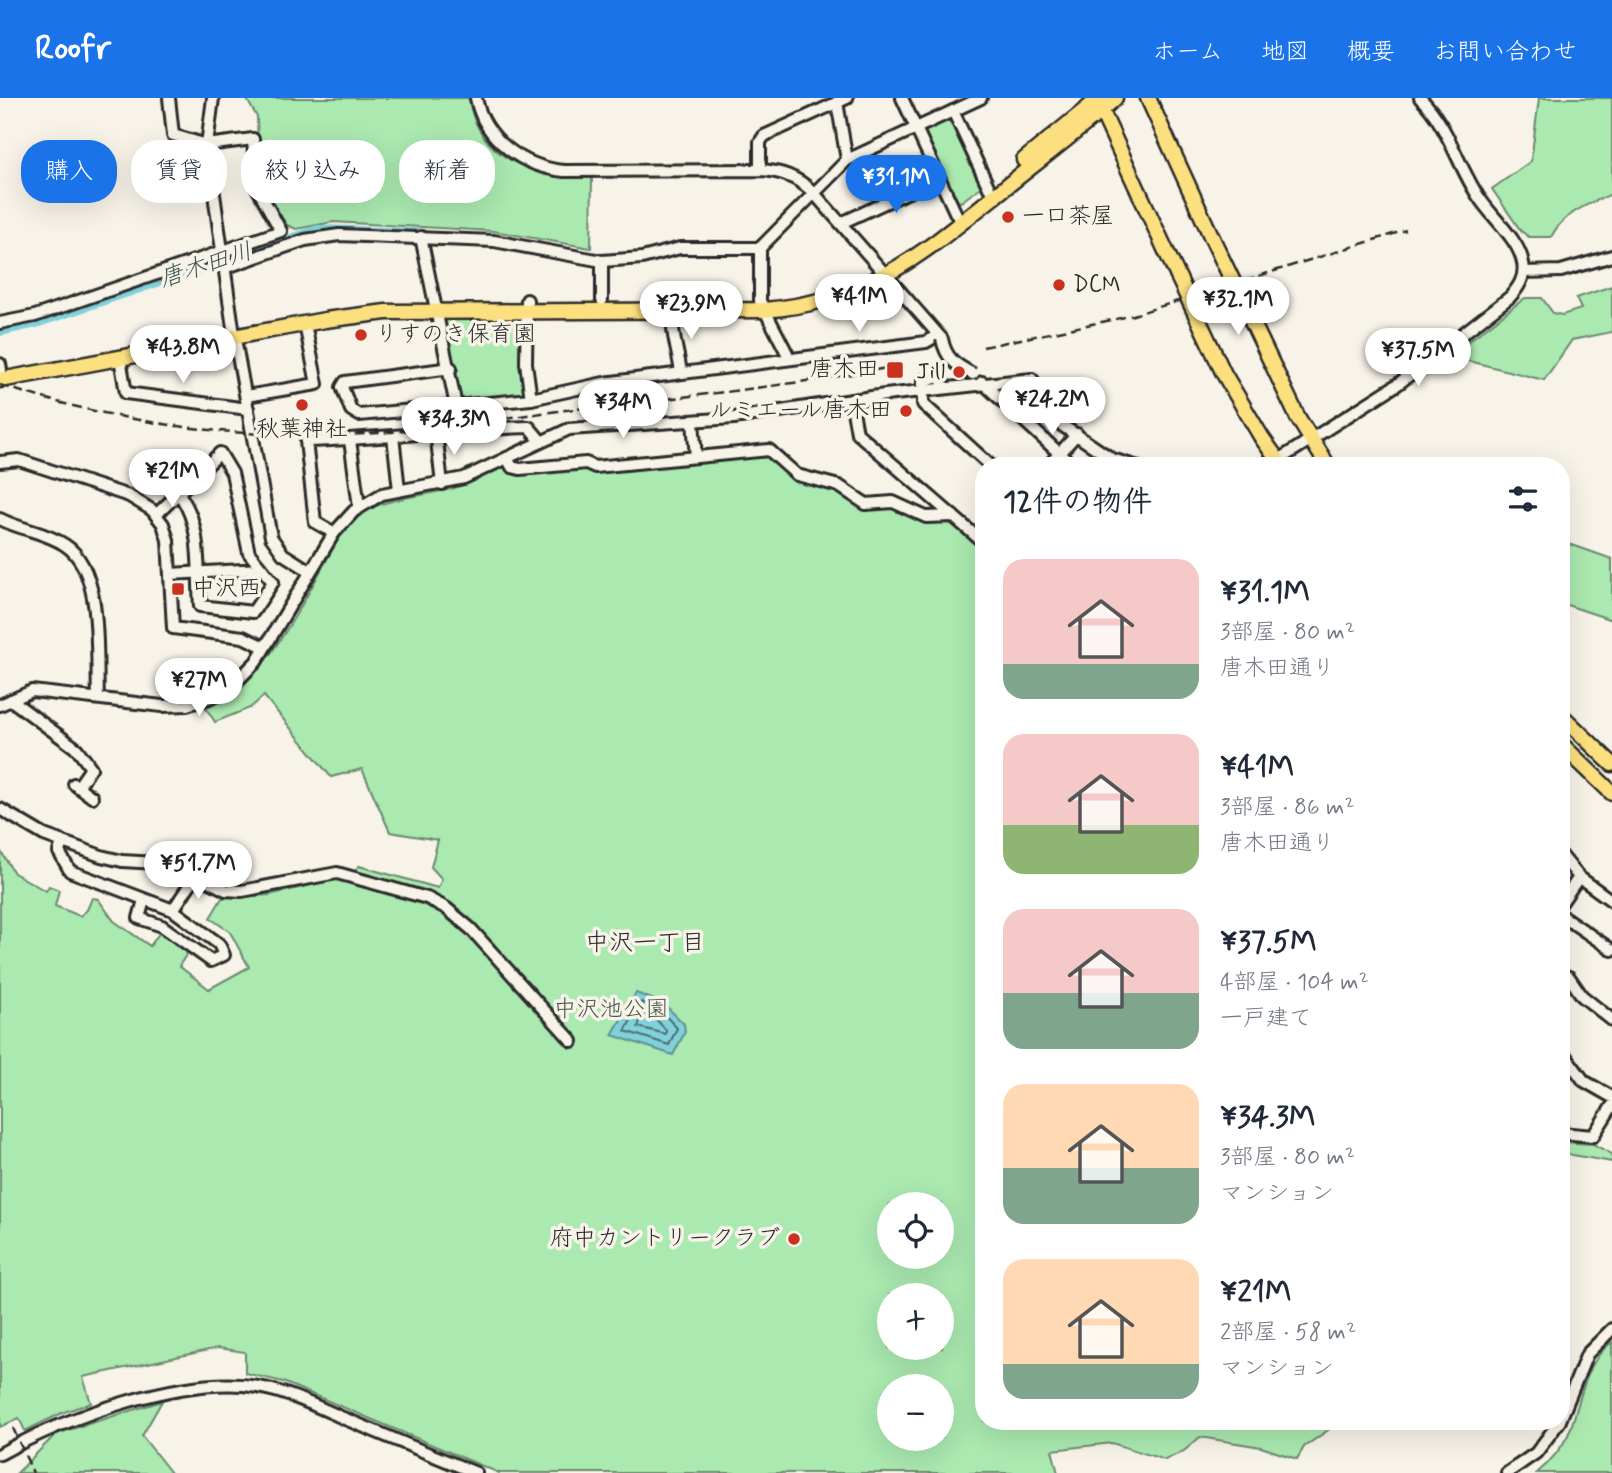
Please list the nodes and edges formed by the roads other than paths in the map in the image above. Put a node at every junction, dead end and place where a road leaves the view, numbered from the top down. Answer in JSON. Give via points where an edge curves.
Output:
{"nodes":[{"id":1,"x":169,"y":98,"type":"edge"},
{"id":2,"x":213,"y":98,"type":"edge"},
{"id":3,"x":476,"y":98,"type":"edge"},
{"id":4,"x":902,"y":98,"type":"edge"},
{"id":5,"x":981,"y":98,"type":"edge"},
{"id":6,"x":1115,"y":98,"type":"edge"},
{"id":7,"x":1148,"y":98,"type":"edge"},
{"id":8,"x":1420,"y":98,"type":"edge"},
{"id":9,"x":842,"y":100,"type":"edge"},
{"id":10,"x":1098,"y":102,"type":"edge"},
{"id":11,"x":821,"y":104,"type":"edge"},
{"id":12,"x":953,"y":111,"type":"junction"},
{"id":13,"x":915,"y":127,"type":"junction"},
{"id":14,"x":190,"y":140,"type":"edge"},
{"id":15,"x":208,"y":140,"type":"edge"},
{"id":16,"x":227,"y":142,"type":"edge"},
{"id":17,"x":847,"y":160,"type":"junction"},
{"id":18,"x":760,"y":170,"type":"junction"},
{"id":19,"x":939,"y":178,"type":"junction"},
{"id":20,"x":989,"y":188,"type":"junction"},
{"id":21,"x":813,"y":192,"type":"junction"},
{"id":22,"x":215,"y":203,"type":"edge"},
{"id":23,"x":956,"y":215,"type":"junction"},
{"id":24,"x":841,"y":223,"type":"junction"},
{"id":25,"x":421,"y":237,"type":"junction"},
{"id":26,"x":760,"y":248,"type":"junction"},
{"id":27,"x":1612,"y":256,"type":"edge"},
{"id":28,"x":223,"y":260,"type":"junction"},
{"id":29,"x":602,"y":261,"type":"junction"},
{"id":30,"x":884,"y":272,"type":"junction"},
{"id":31,"x":1524,"y":272,"type":"junction"},
{"id":32,"x":602,"y":300,"type":"junction"},
{"id":33,"x":434,"y":304,"type":"junction"},
{"id":34,"x":527,"y":305,"type":"junction"},
{"id":35,"x":762,"y":305,"type":"junction"},
{"id":36,"x":671,"y":310,"type":"junction"},
{"id":37,"x":0,"y":323,"type":"edge"},
{"id":38,"x":304,"y":324,"type":"junction"},
{"id":39,"x":234,"y":332,"type":"junction"},
{"id":40,"x":940,"y":337,"type":"junction"},
{"id":41,"x":120,"y":358,"type":"junction"},
{"id":42,"x":790,"y":359,"type":"junction"},
{"id":43,"x":451,"y":368,"type":"junction"},
{"id":44,"x":0,"y":371,"type":"edge"},
{"id":45,"x":681,"y":373,"type":"junction"},
{"id":46,"x":979,"y":379,"type":"junction"},
{"id":47,"x":921,"y":391,"type":"junction"},
{"id":48,"x":246,"y":396,"type":"junction"},
{"id":49,"x":531,"y":399,"type":"junction"},
{"id":50,"x":851,"y":400,"type":"junction"},
{"id":51,"x":456,"y":406,"type":"junction"},
{"id":52,"x":248,"y":409,"type":"junction"},
{"id":53,"x":693,"y":422,"type":"junction"},
{"id":54,"x":436,"y":432,"type":"junction"},
{"id":55,"x":1077,"y":434,"type":"junction"},
{"id":56,"x":393,"y":436,"type":"junction"},
{"id":57,"x":349,"y":440,"type":"junction"},
{"id":58,"x":540,"y":440,"type":"junction"},
{"id":59,"x":1311,"y":440,"type":"junction"},
{"id":60,"x":1059,"y":453,"type":"junction"},
{"id":61,"x":507,"y":457,"type":"junction"},
{"id":62,"x":696,"y":457,"type":"junction"},
{"id":63,"x":981,"y":457,"type":"edge"},
{"id":64,"x":1056,"y":457,"type":"edge"},
{"id":65,"x":1063,"y":457,"type":"edge"},
{"id":66,"x":1109,"y":457,"type":"edge"},
{"id":67,"x":1272,"y":457,"type":"edge"},
{"id":68,"x":1286,"y":457,"type":"edge"},
{"id":69,"x":1313,"y":457,"type":"edge"},
{"id":70,"x":1322,"y":457,"type":"edge"},
{"id":71,"x":0,"y":462,"type":"edge"},
{"id":72,"x":442,"y":484,"type":"junction"},
{"id":73,"x":399,"y":490,"type":"junction"},
{"id":74,"x":179,"y":494,"type":"junction"},
{"id":75,"x":359,"y":507,"type":"junction"},
{"id":76,"x":156,"y":515,"type":"junction"},
{"id":77,"x":953,"y":516,"type":"junction"},
{"id":78,"x":0,"y":519,"type":"edge"},
{"id":79,"x":334,"y":533,"type":"junction"},
{"id":80,"x":975,"y":535,"type":"edge"},
{"id":81,"x":261,"y":569,"type":"junction"},
{"id":82,"x":310,"y":571,"type":"junction"},
{"id":83,"x":197,"y":573,"type":"junction"},
{"id":84,"x":170,"y":574,"type":"junction"},
{"id":85,"x":264,"y":647,"type":"junction"},
{"id":86,"x":98,"y":698,"type":"junction"},
{"id":87,"x":11,"y":700,"type":"junction"},
{"id":88,"x":0,"y":705,"type":"edge"},
{"id":89,"x":1570,"y":724,"type":"edge"},
{"id":90,"x":1570,"y":753,"type":"edge"},
{"id":91,"x":1612,"y":764,"type":"edge"},
{"id":92,"x":1612,"y":793,"type":"edge"},
{"id":93,"x":92,"y":797,"type":"dead end"},
{"id":94,"x":0,"y":809,"type":"edge"},
{"id":95,"x":62,"y":842,"type":"junction"},
{"id":96,"x":1570,"y":866,"type":"edge"},
{"id":97,"x":196,"y":875,"type":"junction"},
{"id":98,"x":1579,"y":877,"type":"junction"},
{"id":99,"x":1570,"y":890,"type":"edge"},
{"id":100,"x":144,"y":900,"type":"junction"},
{"id":101,"x":1612,"y":901,"type":"edge"},
{"id":102,"x":173,"y":910,"type":"junction"},
{"id":103,"x":1570,"y":921,"type":"edge"},
{"id":104,"x":1612,"y":950,"type":"edge"},
{"id":105,"x":1570,"y":978,"type":"edge"},
{"id":106,"x":1612,"y":1020,"type":"edge"},
{"id":107,"x":572,"y":1041,"type":"dead end"},
{"id":108,"x":1570,"y":1062,"type":"edge"},
{"id":109,"x":1612,"y":1097,"type":"edge"},
{"id":110,"x":1612,"y":1106,"type":"edge"},
{"id":111,"x":1570,"y":1134,"type":"edge"},
{"id":112,"x":1612,"y":1329,"type":"edge"},
{"id":113,"x":1570,"y":1396,"type":"edge"},
{"id":114,"x":1553,"y":1430,"type":"edge"},
{"id":115,"x":0,"y":1454,"type":"edge"},
{"id":116,"x":460,"y":1470,"type":"edge"},
{"id":117,"x":476,"y":1473,"type":"edge"},
{"id":118,"x":1507,"y":1473,"type":"edge"}],
"edges":[{"from":1,"to":14,"type":"street","via":[[173,135]]},
{"from":2,"to":15,"type":"street"},
{"from":3,"to":18,"type":"street","via":[[501,143],[541,167],[565,171]]},
{"from":4,"to":13,"type":"street"},
{"from":5,"to":12,"type":"street"},
{"from":6,"to":10,"type":"main road"},
{"from":7,"to":59,"type":"main road","bridge":true},
{"from":8,"to":31,"type":"street","via":[[1441,125],[1478,196],[1516,247]]},
{"from":9,"to":11,"type":"street"},
{"from":9,"to":17,"type":"street"},
{"from":10,"to":20,"type":"main road"},
{"from":10,"to":30,"type":"main road","via":[[934,244]]},
{"from":10,"to":67,"type":"main road","bridge":true,"via":[[1224,374]]},
{"from":11,"to":18,"type":"street","via":[[764,136]]},
{"from":12,"to":13,"type":"street"},
{"from":12,"to":20,"type":"street"},
{"from":13,"to":17,"type":"street"},
{"from":13,"to":19,"type":"street"},
{"from":16,"to":28,"type":"street","via":[[253,139],[256,186],[281,231]]},
{"from":17,"to":21,"type":"street"},
{"from":18,"to":21,"type":"street","via":[[788,175]]},
{"from":19,"to":23,"type":"street"},
{"from":19,"to":24,"type":"street"},
{"from":20,"to":23,"type":"main road"},
{"from":21,"to":24,"type":"street"},
{"from":21,"to":26,"type":"street"},
{"from":22,"to":28,"type":"street"},
{"from":23,"to":30,"type":"main road"},
{"from":24,"to":30,"type":"street"},
{"from":25,"to":28,"type":"street","via":[[321,236]]},
{"from":25,"to":29,"type":"street","via":[[510,243]]},
{"from":25,"to":33,"type":"street"},
{"from":26,"to":29,"type":"street","via":[[680,248],[642,258]]},
{"from":26,"to":35,"type":"street"},
{"from":27,"to":31,"type":"street","via":[[1561,271]]},
{"from":28,"to":37,"type":"street"},
{"from":28,"to":39,"type":"street"},
{"from":29,"to":32,"type":"street"},
{"from":30,"to":35,"type":"main road","via":[[815,303]]},
{"from":30,"to":40,"type":"street"},
{"from":31,"to":59,"type":"street","via":[[1510,297],[1398,384]]},
{"from":32,"to":34,"type":"main road"},
{"from":32,"to":35,"type":"main road"},
{"from":33,"to":34,"type":"main road"},
{"from":33,"to":38,"type":"main road"},
{"from":33,"to":39,"type":"main road","via":[[348,307]]},
{"from":33,"to":43,"type":"street"},
{"from":34,"to":36,"type":"main road"},
{"from":34,"to":49,"type":"street"},
{"from":35,"to":36,"type":"main road"},
{"from":35,"to":42,"type":"street"},
{"from":36,"to":45,"type":"street","via":[[671,336]]},
{"from":38,"to":39,"type":"main road"},
{"from":38,"to":48,"type":"street","via":[[317,384]]},
{"from":39,"to":41,"type":"main road"},
{"from":39,"to":44,"type":"main road"},
{"from":39,"to":48,"type":"street"},
{"from":40,"to":42,"type":"street"},
{"from":40,"to":46,"type":"street","bridge":true},
{"from":41,"to":44,"type":"main road"},
{"from":41,"to":52,"type":"street","via":[[126,393]]},
{"from":42,"to":45,"type":"street"},
{"from":43,"to":51,"type":"street"},
{"from":43,"to":51,"type":"street","via":[[345,382],[342,387],[351,410],[359,415]]},
{"from":45,"to":49,"type":"street"},
{"from":46,"to":47,"type":"street","via":[[944,388],[941,377],[923,380]]},
{"from":46,"to":55,"type":"street","via":[[1032,379],[1060,424]]},
{"from":46,"to":60,"type":"street"},
{"from":47,"to":50,"type":"street"},
{"from":47,"to":63,"type":"street","via":[[923,404]]},
{"from":48,"to":52,"type":"street"},
{"from":49,"to":51,"type":"street"},
{"from":50,"to":53,"type":"street"},
{"from":50,"to":77,"type":"street","via":[[857,433]]},
{"from":52,"to":82,"type":"street","via":[[273,543]]},
{"from":53,"to":58,"type":"street","via":[[590,425]]},
{"from":53,"to":62,"type":"street"},
{"from":54,"to":56,"type":"street"},
{"from":54,"to":58,"type":"street","via":[[529,427]]},
{"from":54,"to":72,"type":"street"},
{"from":55,"to":60,"type":"street"},
{"from":55,"to":66,"type":"street"},
{"from":56,"to":57,"type":"street"},
{"from":56,"to":73,"type":"street"},
{"from":57,"to":75,"type":"street"},
{"from":57,"to":79,"type":"street","via":[[306,440],[315,522]]},
{"from":58,"to":61,"type":"street"},
{"from":59,"to":68,"type":"street"},
{"from":59,"to":69,"type":"main road"},
{"from":59,"to":70,"type":"main road"},
{"from":60,"to":64,"type":"street"},
{"from":60,"to":65,"type":"street"},
{"from":61,"to":62,"type":"street","via":[[516,469]]},
{"from":61,"to":72,"type":"street"},
{"from":62,"to":77,"type":"street","via":[[769,450],[797,475],[839,486],[866,503],[893,502],[926,517]]},
{"from":71,"to":76,"type":"street","via":[[19,460],[129,496]]},
{"from":72,"to":73,"type":"street"},
{"from":73,"to":75,"type":"street"},
{"from":74,"to":76,"type":"street"},
{"from":74,"to":81,"type":"street","via":[[220,453],[232,473],[246,545]]},
{"from":74,"to":83,"type":"street","via":[[193,519]]},
{"from":75,"to":79,"type":"street"},
{"from":76,"to":84,"type":"street","via":[[168,540]]},
{"from":77,"to":80,"type":"street"},
{"from":78,"to":86,"type":"street","via":[[57,540],[83,562],[92,587]]},
{"from":79,"to":82,"type":"street"},
{"from":81,"to":83,"type":"street"},
{"from":81,"to":83,"type":"street","via":[[273,582],[253,612],[200,606]]},
{"from":82,"to":85,"type":"street"},
{"from":83,"to":84,"type":"street"},
{"from":84,"to":85,"type":"street","via":[[173,628],[243,637]]},
{"from":85,"to":86,"type":"street","via":[[243,676],[204,701],[162,706]]},
{"from":86,"to":87,"type":"street","via":[[41,691]]},
{"from":87,"to":88,"type":"street"},
{"from":87,"to":93,"type":"street","via":[[78,749],[91,768],[75,784]]},
{"from":89,"to":91,"type":"main road"},
{"from":90,"to":92,"type":"main road"},
{"from":94,"to":95,"type":"street"},
{"from":95,"to":97,"type":"street","via":[[122,861],[176,864]]},
{"from":95,"to":100,"type":"street","via":[[59,852],[70,871]]},
{"from":96,"to":98,"type":"street"},
{"from":97,"to":102,"type":"street"},
{"from":97,"to":107,"type":"street","via":[[234,891],[337,873],[427,898],[471,929]]},
{"from":98,"to":99,"type":"street"},
{"from":98,"to":101,"type":"street"},
{"from":100,"to":102,"type":"street"},
{"from":100,"to":102,"type":"street","via":[[139,918],[162,926],[211,961],[224,955],[219,944]]},
{"from":103,"to":104,"type":"street"},
{"from":105,"to":106,"type":"street","via":[[1582,996]]},
{"from":108,"to":109,"type":"street","via":[[1584,1081]]},
{"from":110,"to":111,"type":"street","via":[[1593,1136]]},
{"from":112,"to":113,"type":"street","via":[[1587,1354]]},
{"from":114,"to":118,"type":"street","via":[[1536,1453]]},
{"from":115,"to":116,"type":"street","via":[[73,1418],[188,1388],[248,1385],[287,1394]]},
{"from":116,"to":117,"type":"street"}]}
